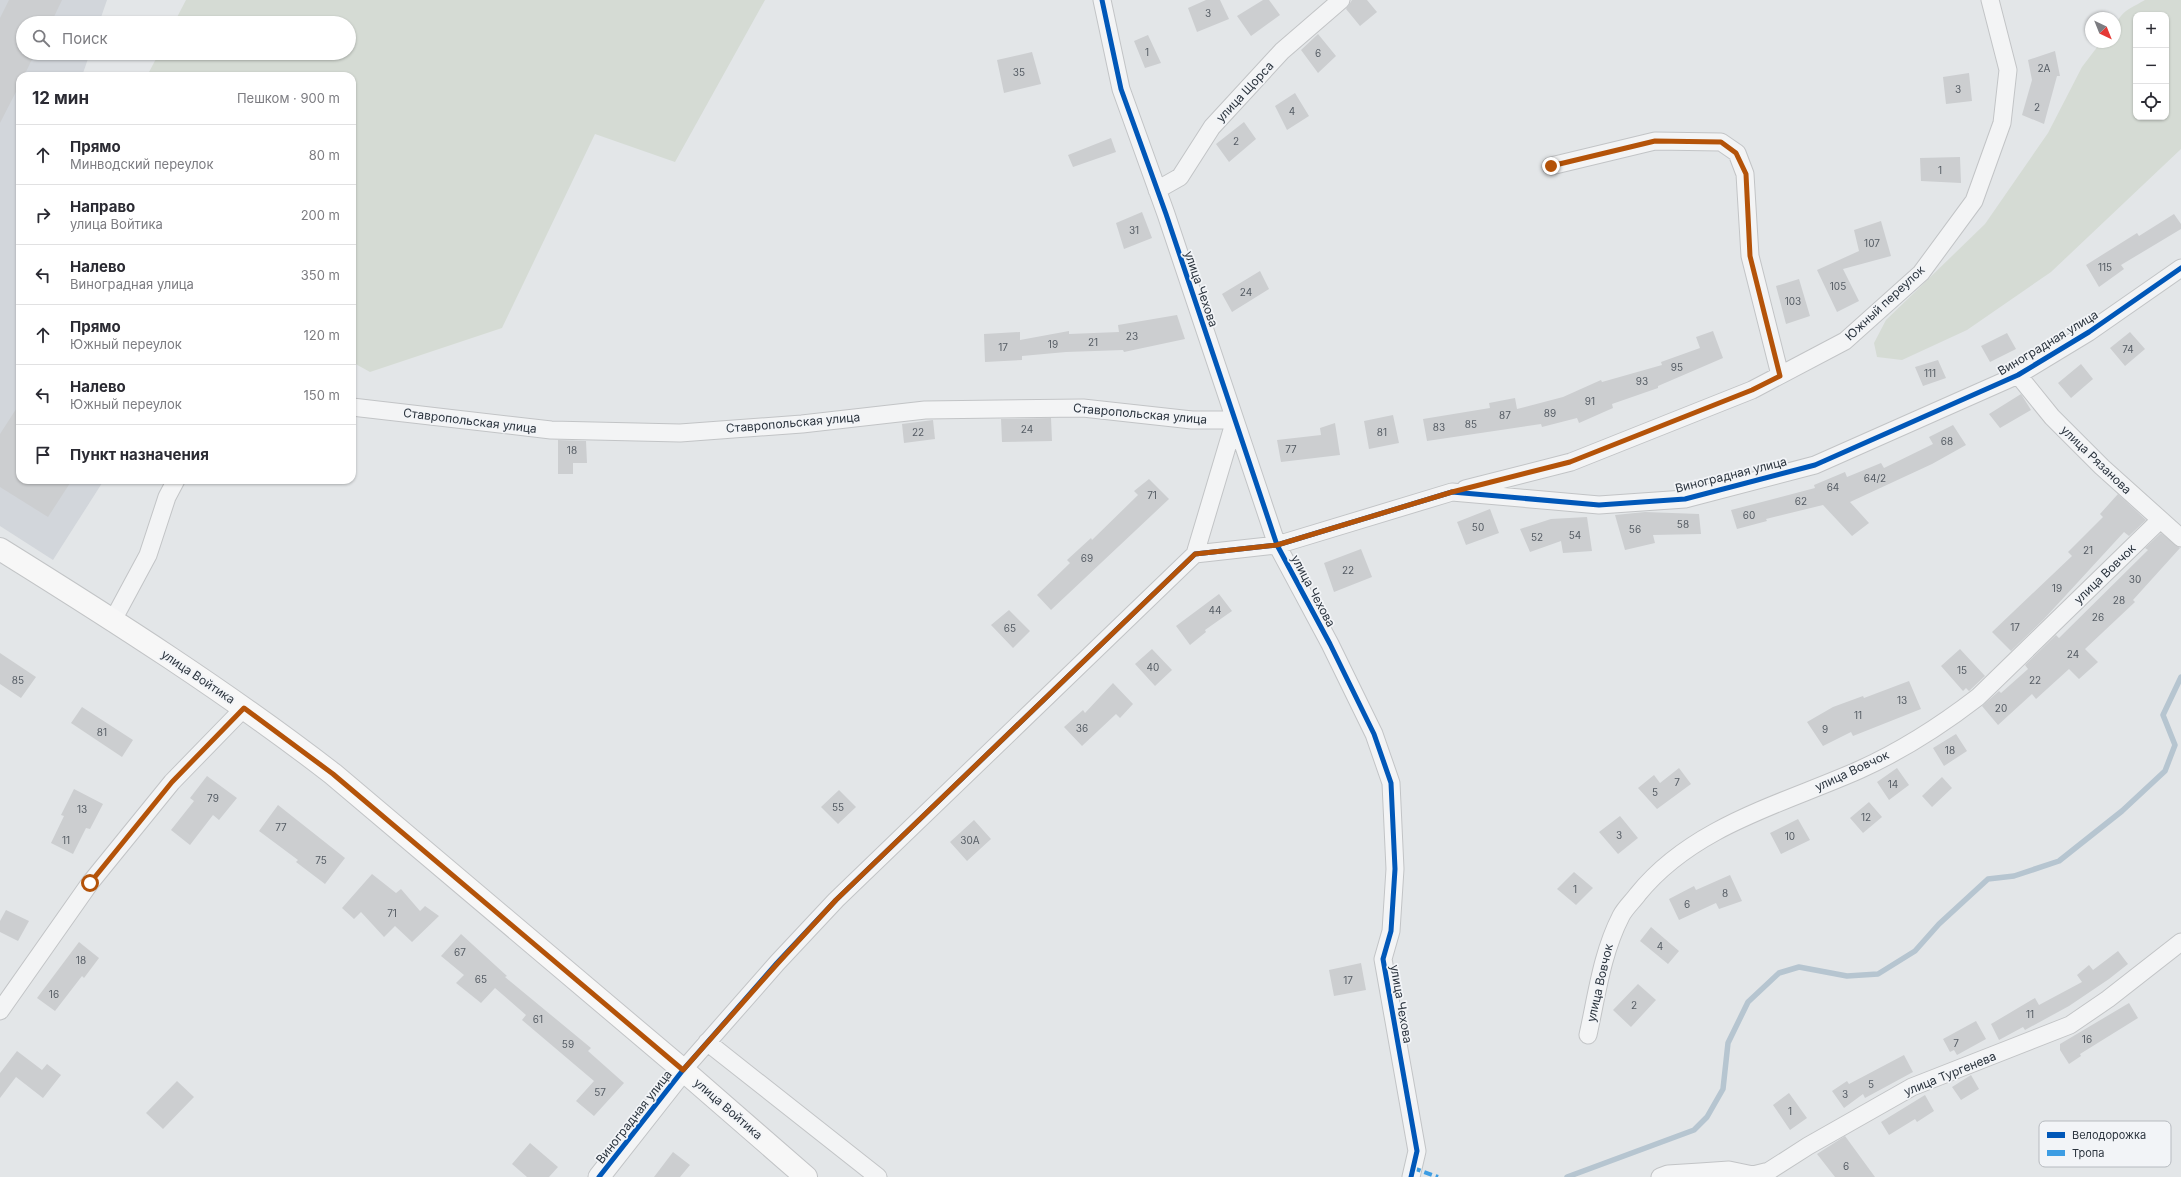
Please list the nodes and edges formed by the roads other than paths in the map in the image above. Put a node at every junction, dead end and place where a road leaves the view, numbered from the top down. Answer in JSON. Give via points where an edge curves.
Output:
{"nodes":[{"id":1,"x":1102,"y":0,"type":"edge"},
{"id":2,"x":1342,"y":0,"type":"edge"},
{"id":3,"x":1990,"y":0,"type":"edge"},
{"id":4,"x":1551,"y":166,"type":"dead end"},
{"id":5,"x":1157,"y":190,"type":"junction"},
{"id":6,"x":2181,"y":268,"type":"edge"},
{"id":7,"x":2018,"y":375,"type":"junction"},
{"id":8,"x":1780,"y":376,"type":"junction"},
{"id":9,"x":356,"y":407,"type":"edge"},
{"id":10,"x":1235,"y":420,"type":"junction"},
{"id":11,"x":174,"y":484,"type":"edge"},
{"id":12,"x":1452,"y":492,"type":"junction"},
{"id":13,"x":2160,"y":520,"type":"junction"},
{"id":14,"x":2181,"y":538,"type":"edge"},
{"id":15,"x":1277,"y":545,"type":"junction"},
{"id":16,"x":0,"y":549,"type":"edge"},
{"id":17,"x":1195,"y":554,"type":"junction"},
{"id":18,"x":113,"y":620,"type":"junction"},
{"id":19,"x":244,"y":708,"type":"junction"},
{"id":20,"x":2181,"y":942,"type":"edge"},
{"id":21,"x":0,"y":1011,"type":"edge"},
{"id":22,"x":1588,"y":1035,"type":"dead end"},
{"id":23,"x":707,"y":1042,"type":"junction"},
{"id":24,"x":683,"y":1070,"type":"junction"},
{"id":25,"x":599,"y":1177,"type":"edge"},
{"id":26,"x":806,"y":1177,"type":"edge"},
{"id":27,"x":878,"y":1177,"type":"edge"},
{"id":28,"x":1411,"y":1177,"type":"edge"},
{"id":29,"x":1660,"y":1177,"type":"edge"}],
"edges":[{"from":1,"to":5,"type":"street","name":"улица Чехова","via":[[1121,89]]},
{"from":2,"to":5,"type":"street","name":"улица Щорса","via":[[1282,51],[1212,127],[1180,177]]},
{"from":3,"to":8,"type":"street","name":"Южный переулок","via":[[2008,70],[2002,123],[1974,201],[1916,278],[1845,341]]},
{"from":4,"to":8,"type":"street","via":[[1655,141],[1721,142],[1736,153],[1746,174],[1750,256]]},
{"from":5,"to":10,"type":"street","name":"улица Чехова"},
{"from":6,"to":7,"type":"street","name":"Виноградная улица","via":[[2089,332]]},
{"from":7,"to":12,"type":"street","name":"Виноградная улица","via":[[1815,465],[1685,499],[1599,505]]},
{"from":7,"to":13,"type":"street","name":"улица Рязанова","via":[[2052,417]]},
{"from":8,"to":12,"type":"street","name":"Южный переулок","via":[[1752,390],[1570,462]]},
{"from":9,"to":10,"type":"street","name":"Ставропольская улица","via":[[550,430],[680,433],[802,424],[925,410],[1083,408],[1192,420]]},
{"from":10,"to":15,"type":"street","name":"улица Чехова"},
{"from":10,"to":17,"type":"street"},
{"from":11,"to":18,"type":"street","via":[[167,497],[148,555]]},
{"from":12,"to":15,"type":"street","name":"Виноградная улица"},
{"from":13,"to":14,"type":"street","name":"улица Рязанова"},
{"from":13,"to":22,"type":"street","name":"улица Вовчок","via":[[1978,697],[1947,721],[1861,769],[1740,819],[1679,853],[1654,875],[1622,914],[1606,948]]},
{"from":15,"to":17,"type":"street","name":"Виноградная улица"},
{"from":15,"to":28,"type":"street","name":"улица Чехова","via":[[1374,734],[1391,782],[1395,869],[1391,931],[1383,959],[1417,1152]]},
{"from":16,"to":18,"type":"main road","name":"улица Войтика"},
{"from":17,"to":23,"type":"street","name":"Виноградная улица","via":[[836,900]]},
{"from":18,"to":19,"type":"main road","name":"улица Войтика"},
{"from":19,"to":21,"type":"street","via":[[172,782],[90,883]]},
{"from":19,"to":24,"type":"main road","name":"улица Войтика","via":[[350,788]]},
{"from":20,"to":29,"type":"street","name":"улица Тургенева","via":[[2070,1025],[1912,1087],[1808,1146],[1770,1171],[1753,1175],[1729,1170],[1668,1174]]},
{"from":23,"to":24,"type":"street","name":"Виноградная улица"},
{"from":23,"to":27,"type":"street"},
{"from":24,"to":25,"type":"street","name":"Виноградная улица"},
{"from":24,"to":26,"type":"main road","name":"улица Войтика"}]}
